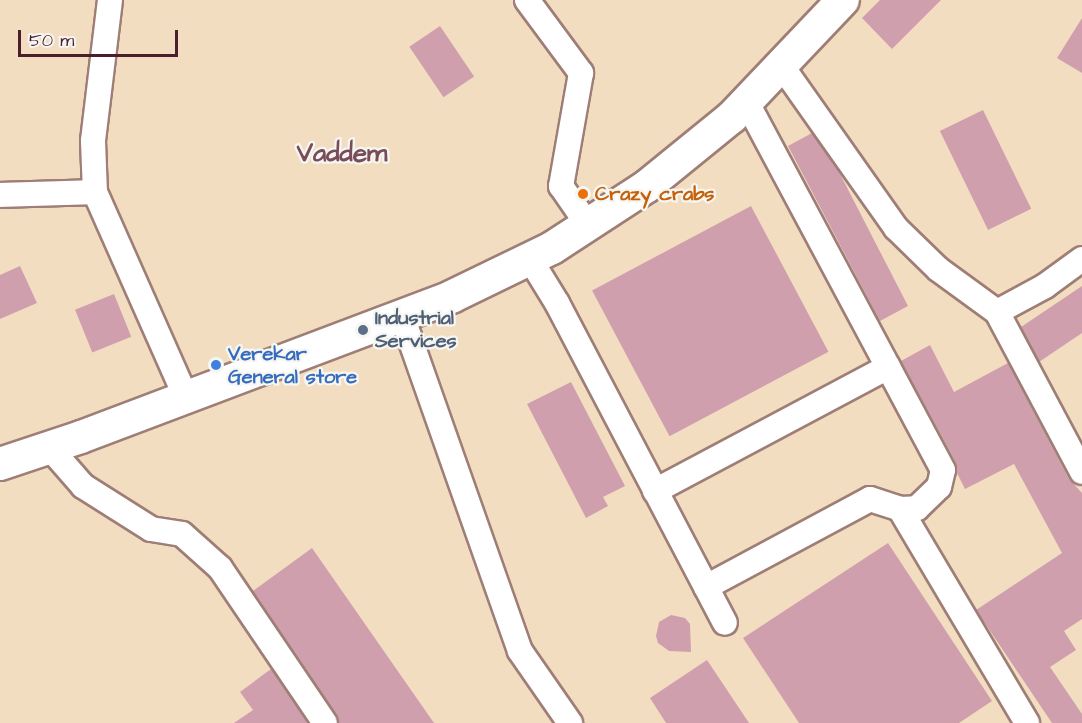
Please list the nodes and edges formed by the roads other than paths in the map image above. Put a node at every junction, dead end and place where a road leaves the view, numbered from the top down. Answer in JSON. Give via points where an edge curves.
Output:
{"nodes":[{"id":1,"x":110,"y":0,"type":"edge"},
{"id":2,"x":527,"y":0,"type":"edge"},
{"id":3,"x":843,"y":0,"type":"edge"},
{"id":4,"x":781,"y":65,"type":"junction"},
{"id":5,"x":746,"y":101,"type":"junction"},
{"id":6,"x":95,"y":192,"type":"junction"},
{"id":7,"x":0,"y":195,"type":"edge"},
{"id":8,"x":588,"y":225,"type":"junction"},
{"id":9,"x":530,"y":259,"type":"junction"},
{"id":10,"x":1082,"y":259,"type":"edge"},
{"id":11,"x":997,"y":312,"type":"junction"},
{"id":12,"x":402,"y":316,"type":"junction"},
{"id":13,"x":888,"y":367,"type":"junction"},
{"id":14,"x":186,"y":397,"type":"junction"},
{"id":15,"x":50,"y":447,"type":"junction"},
{"id":16,"x":0,"y":464,"type":"edge"},
{"id":17,"x":1082,"y":472,"type":"edge"},
{"id":18,"x":655,"y":491,"type":"junction"},
{"id":19,"x":900,"y":509,"type":"junction"},
{"id":20,"x":706,"y":587,"type":"junction"},
{"id":21,"x":725,"y":623,"type":"dead end"},
{"id":22,"x":325,"y":723,"type":"edge"},
{"id":23,"x":570,"y":723,"type":"edge"},
{"id":24,"x":1027,"y":723,"type":"edge"}],
"edges":[{"from":1,"to":6,"type":"street","via":[[93,141]]},
{"from":2,"to":8,"type":"street","via":[[581,73],[561,186]]},
{"from":3,"to":4,"type":"main road"},
{"from":4,"to":5,"type":"main road"},
{"from":4,"to":11,"type":"street","via":[[896,228],[938,269]]},
{"from":5,"to":8,"type":"main road","via":[[732,117],[647,186]]},
{"from":5,"to":13,"type":"street"},
{"from":6,"to":7,"type":"street"},
{"from":6,"to":14,"type":"street"},
{"from":8,"to":9,"type":"main road"},
{"from":9,"to":12,"type":"main road"},
{"from":9,"to":18,"type":"street"},
{"from":10,"to":11,"type":"street","via":[[1045,286]]},
{"from":11,"to":17,"type":"street"},
{"from":12,"to":14,"type":"main road"},
{"from":12,"to":23,"type":"street","via":[[520,651]]},
{"from":13,"to":18,"type":"street"},
{"from":13,"to":19,"type":"street","via":[[943,470],[939,487],[917,508]]},
{"from":14,"to":15,"type":"main road"},
{"from":15,"to":16,"type":"main road"},
{"from":15,"to":22,"type":"street","via":[[83,486],[151,529],[182,534],[220,568]]},
{"from":18,"to":20,"type":"street"},
{"from":19,"to":20,"type":"street","via":[[870,499]]},
{"from":19,"to":24,"type":"street"},
{"from":20,"to":21,"type":"street"}]}
